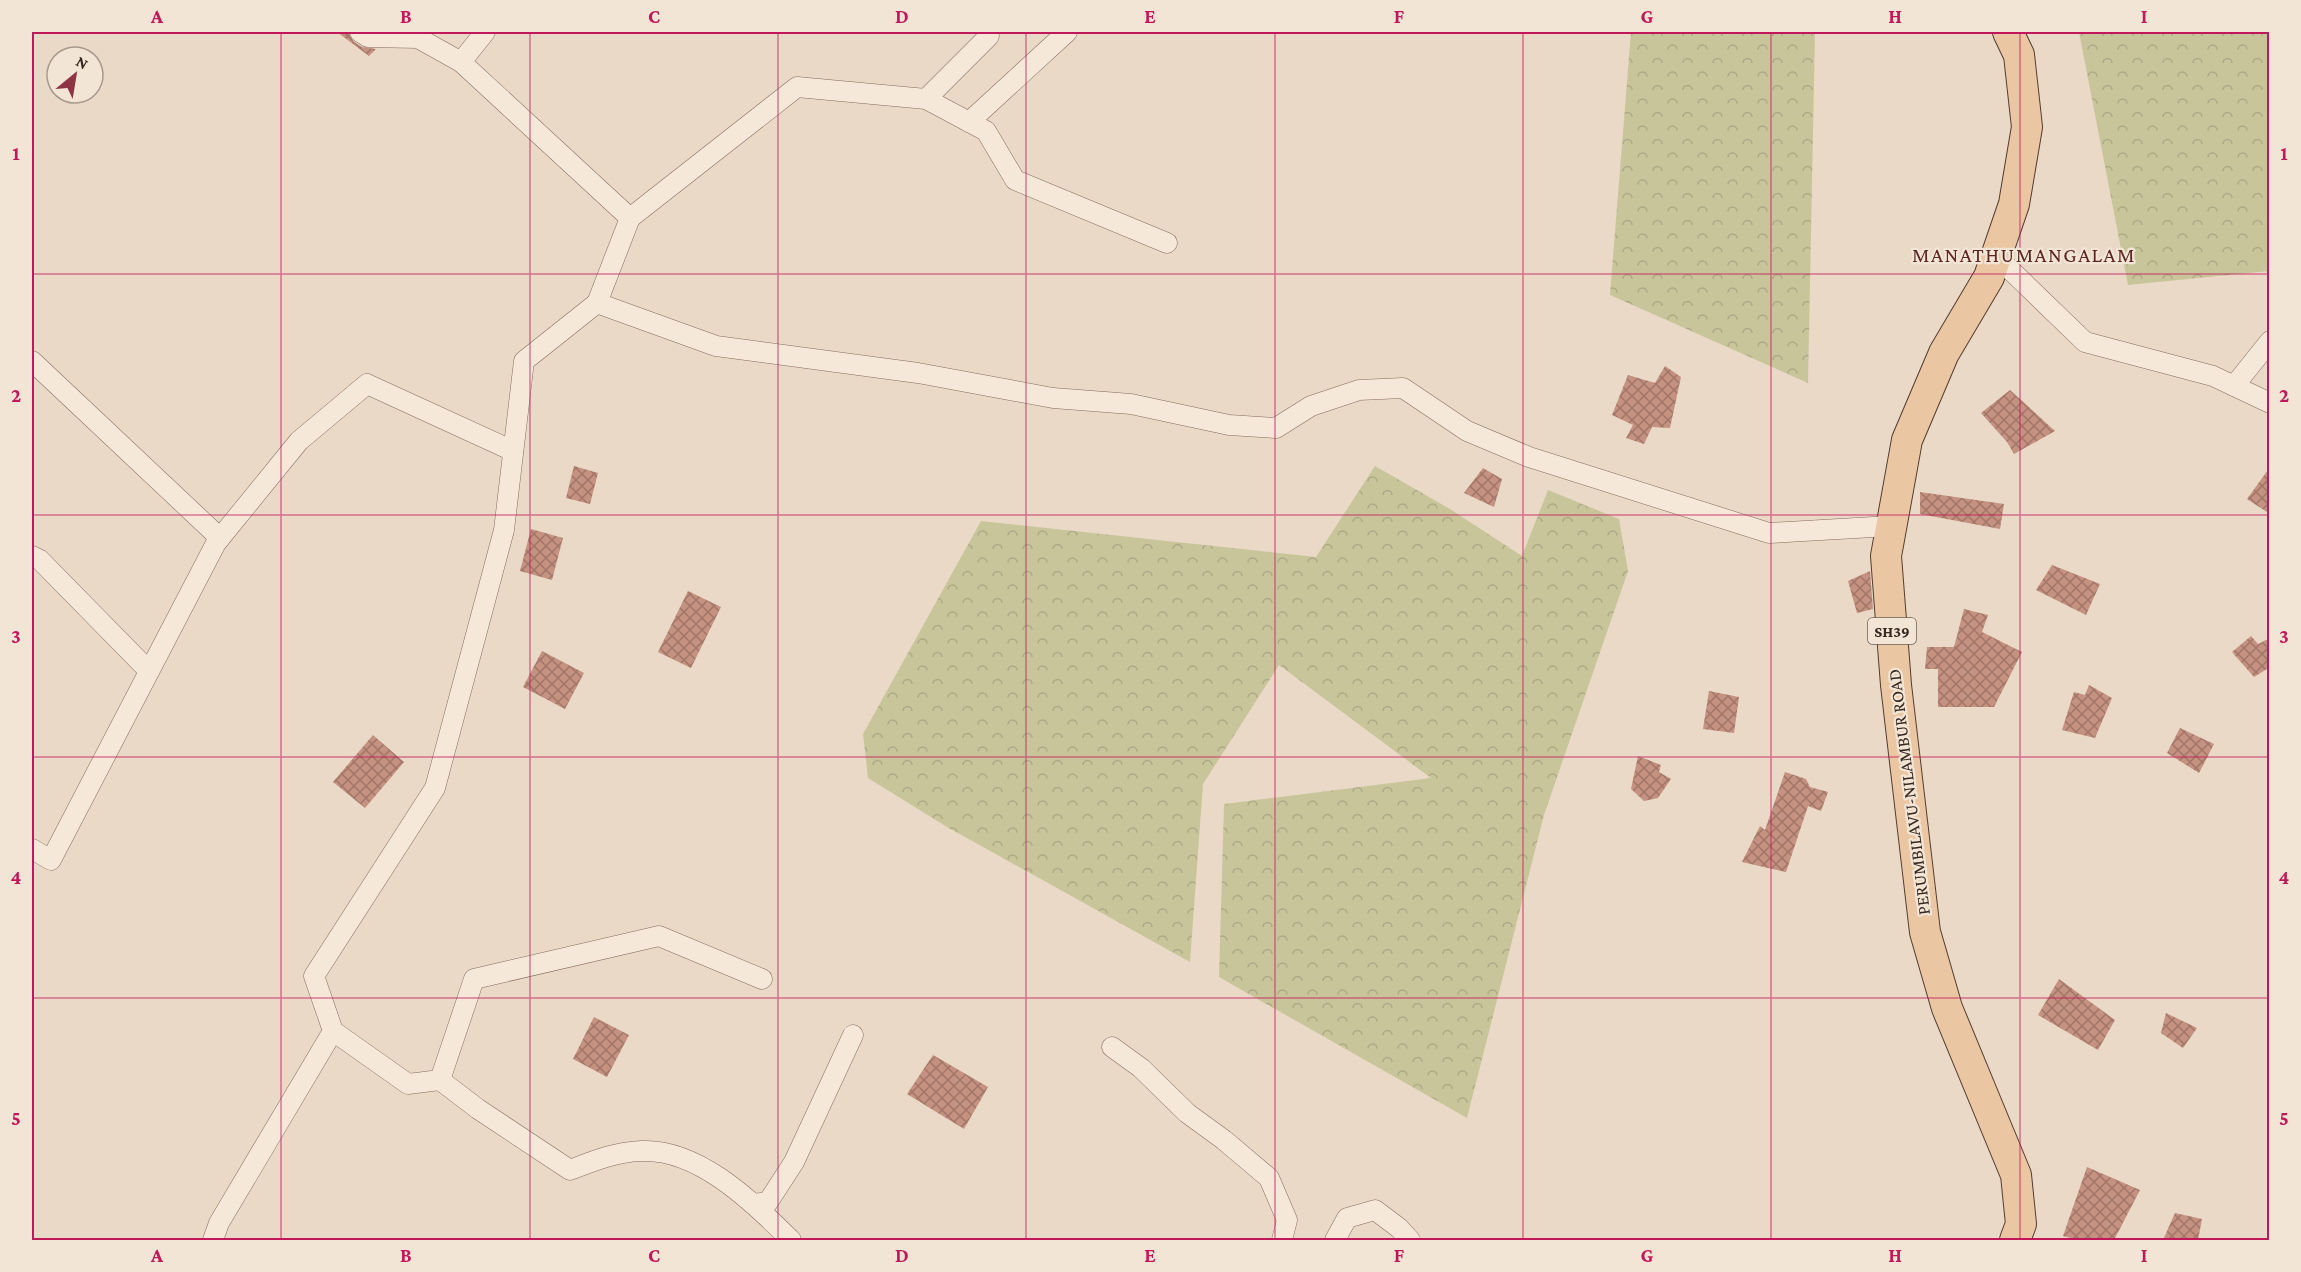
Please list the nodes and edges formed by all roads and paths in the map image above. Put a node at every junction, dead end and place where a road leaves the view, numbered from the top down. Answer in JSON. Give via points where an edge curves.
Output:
{"nodes":[{"id":1,"x":360,"y":32,"type":"edge"},
{"id":2,"x":485,"y":32,"type":"edge"},
{"id":3,"x":1067,"y":32,"type":"edge"},
{"id":4,"x":2008,"y":32,"type":"edge"},
{"id":5,"x":986,"y":33,"type":"edge"},
{"id":6,"x":461,"y":62,"type":"junction"},
{"id":7,"x":926,"y":99,"type":"junction"},
{"id":8,"x":969,"y":122,"type":"junction"},
{"id":9,"x":630,"y":218,"type":"junction"},
{"id":10,"x":1167,"y":243,"type":"dead end"},
{"id":11,"x":1996,"y":256,"type":"junction"},
{"id":12,"x":597,"y":303,"type":"junction"},
{"id":13,"x":2270,"y":341,"type":"edge"},
{"id":14,"x":32,"y":361,"type":"edge"},
{"id":15,"x":2234,"y":386,"type":"junction"},
{"id":16,"x":2270,"y":404,"type":"edge"},
{"id":17,"x":513,"y":451,"type":"junction"},
{"id":18,"x":1892,"y":526,"type":"junction"},
{"id":19,"x":220,"y":538,"type":"junction"},
{"id":20,"x":32,"y":556,"type":"edge"},
{"id":21,"x":149,"y":671,"type":"junction"},
{"id":22,"x":32,"y":849,"type":"edge"},
{"id":23,"x":762,"y":979,"type":"dead end"},
{"id":24,"x":333,"y":1031,"type":"junction"},
{"id":25,"x":853,"y":1035,"type":"dead end"},
{"id":26,"x":1112,"y":1047,"type":"dead end"},
{"id":27,"x":441,"y":1080,"type":"junction"},
{"id":28,"x":754,"y":1204,"type":"junction"},
{"id":29,"x":213,"y":1240,"type":"edge"},
{"id":30,"x":791,"y":1240,"type":"edge"},
{"id":31,"x":1281,"y":1240,"type":"edge"},
{"id":32,"x":1335,"y":1240,"type":"edge"},
{"id":33,"x":1410,"y":1240,"type":"edge"},
{"id":34,"x":2015,"y":1240,"type":"edge"}],
"edges":[{"from":1,"to":6,"type":"street","via":[[368,37],[418,38]]},
{"from":2,"to":6,"type":"street"},
{"from":3,"to":8,"type":"street"},
{"from":4,"to":11,"type":"main road","name":"PERUMBILAVU-NILAMBUR ROAD","number":"SH39","via":[[2019,55],[2027,127],[2014,204]]},
{"from":5,"to":7,"type":"street"},
{"from":6,"to":9,"type":"street"},
{"from":7,"to":8,"type":"street"},
{"from":7,"to":9,"type":"street","via":[[797,87]]},
{"from":8,"to":10,"type":"street","via":[[986,131],[1015,180]]},
{"from":9,"to":12,"type":"street"},
{"from":11,"to":15,"type":"street","via":[[2085,342],[2213,376]]},
{"from":11,"to":18,"type":"main road","name":"PERUMBILAVU-NILAMBUR ROAD","number":"SH39","via":[[1989,277],[1944,353],[1906,440]]},
{"from":12,"to":17,"type":"street","via":[[524,361]]},
{"from":12,"to":18,"type":"street","via":[[716,346],[918,373],[1053,398],[1131,404],[1229,425],[1276,428],[1311,406],[1359,390],[1403,388],[1467,431],[1529,457],[1769,533]]},
{"from":13,"to":15,"type":"street"},
{"from":14,"to":19,"type":"street"},
{"from":15,"to":16,"type":"street"},
{"from":17,"to":19,"type":"street","via":[[367,384],[299,441]]},
{"from":17,"to":24,"type":"street","via":[[504,530],[435,788],[314,976]]},
{"from":18,"to":34,"type":"main road","name":"PERUMBILAVU-NILAMBUR ROAD","number":"SH39","via":[[1886,556],[1896,685],[1925,932],[1947,1008],[2016,1175],[2021,1224]]},
{"from":19,"to":21,"type":"street"},
{"from":20,"to":21,"type":"street"},
{"from":21,"to":22,"type":"street","via":[[51,860]]},
{"from":23,"to":27,"type":"street","via":[[659,936],[474,979]]},
{"from":24,"to":27,"type":"street","via":[[408,1084]]},
{"from":24,"to":29,"type":"street","via":[[219,1223]]},
{"from":25,"to":28,"type":"street","via":[[794,1162],[768,1202]]},
{"from":26,"to":31,"type":"street","via":[[1269,1178],[1287,1220]]},
{"from":27,"to":28,"type":"street","via":[[570,1170],[602,1157],[642,1150],[675,1154],[714,1174]]},
{"from":28,"to":30,"type":"street"},
{"from":32,"to":33,"type":"street","via":[[1347,1218],[1375,1210]]}]}
